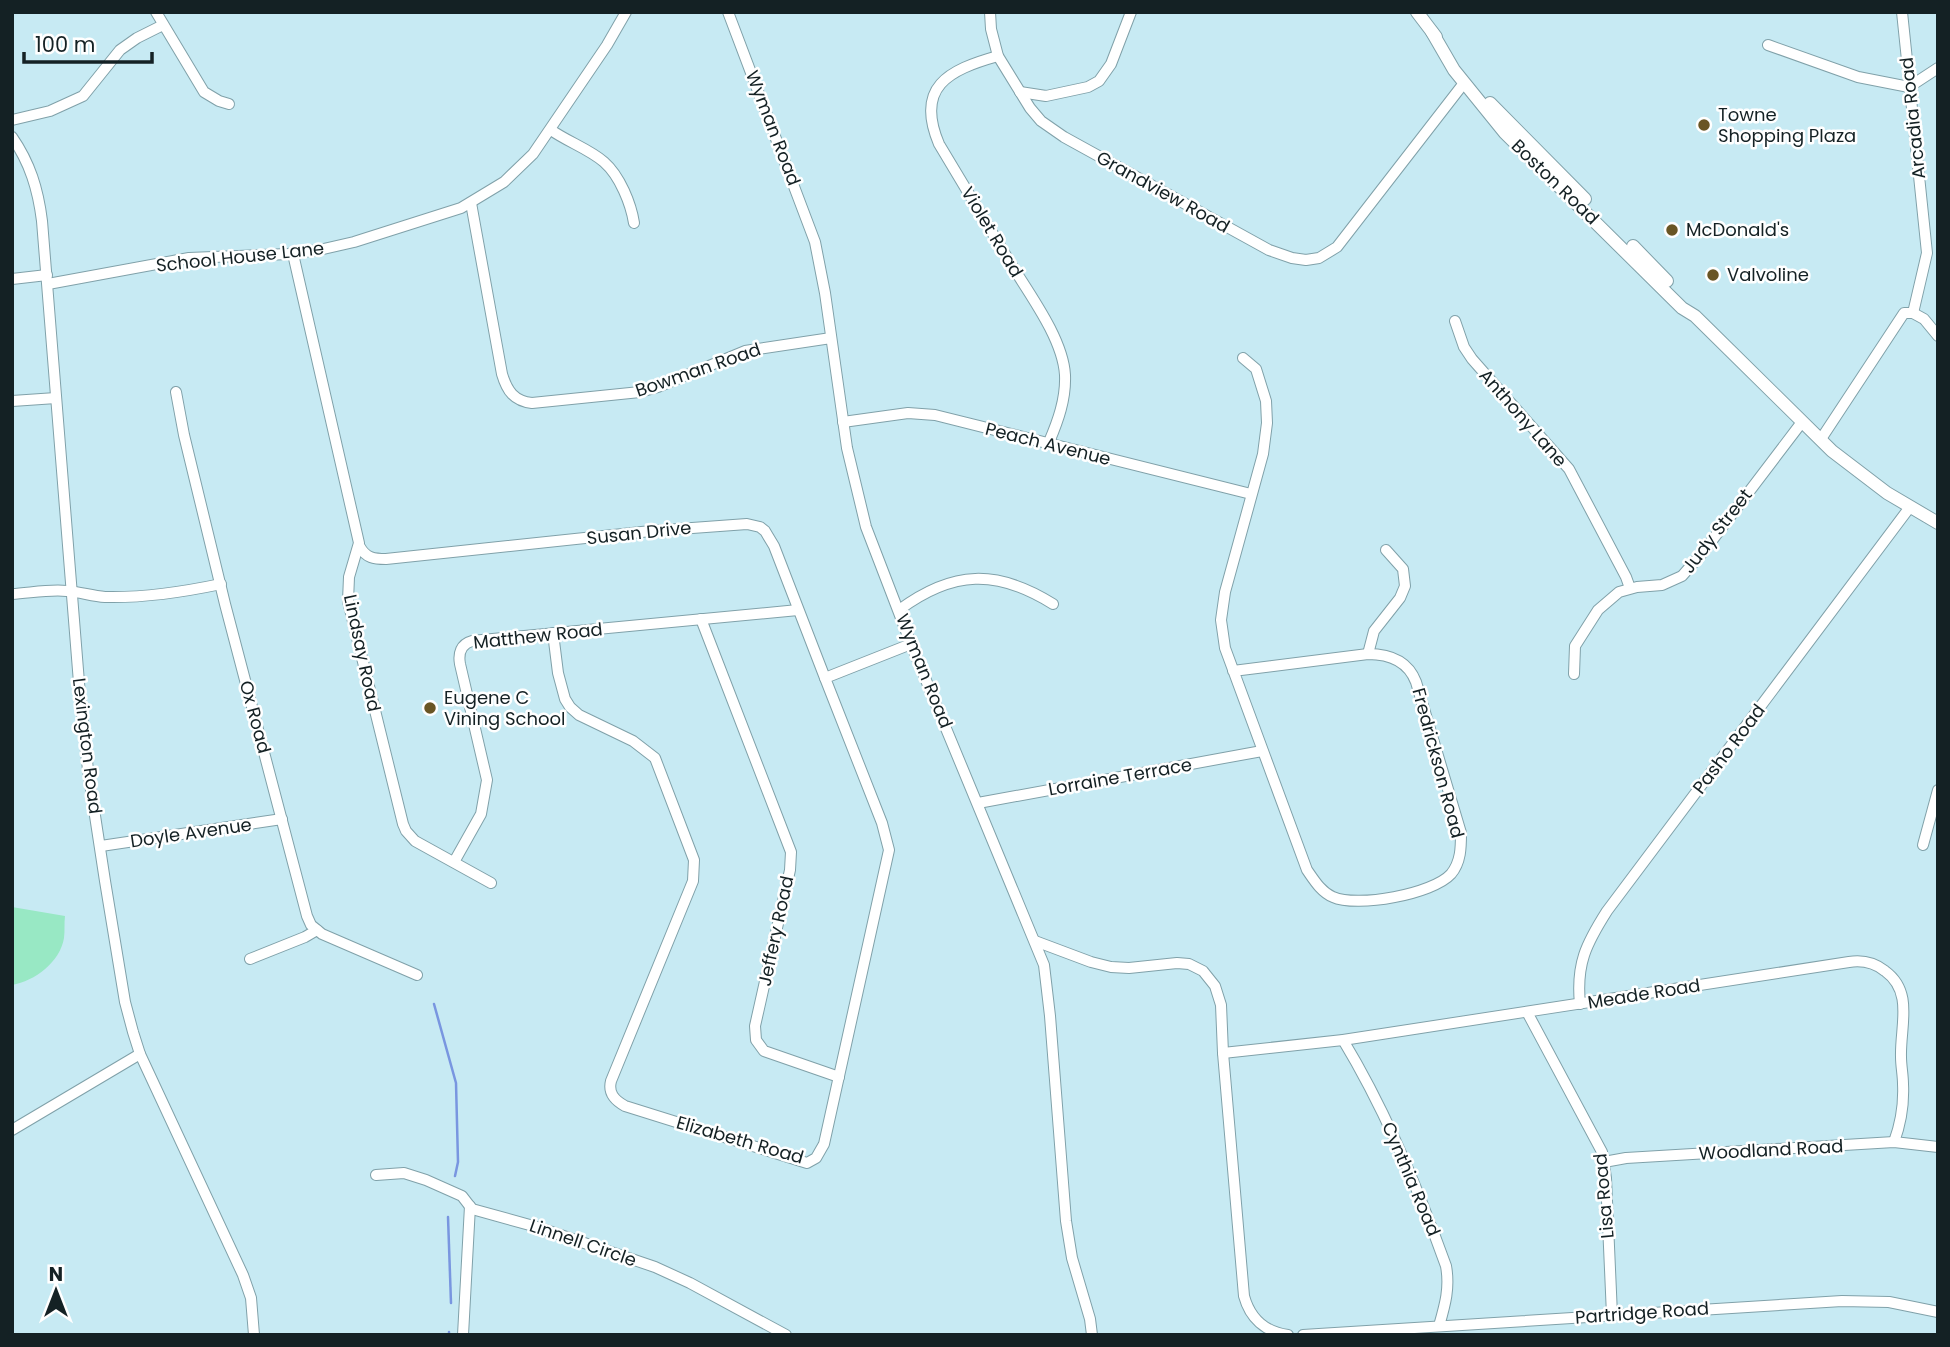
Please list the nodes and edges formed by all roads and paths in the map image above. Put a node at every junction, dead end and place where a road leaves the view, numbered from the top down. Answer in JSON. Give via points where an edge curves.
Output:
{"nodes":[{"id":1,"x":156,"y":12,"type":"edge"},
{"id":2,"x":626,"y":12,"type":"edge"},
{"id":3,"x":728,"y":12,"type":"edge"},
{"id":4,"x":990,"y":12,"type":"edge"},
{"id":5,"x":1131,"y":12,"type":"edge"},
{"id":6,"x":1417,"y":12,"type":"edge"},
{"id":7,"x":1902,"y":12,"type":"edge"},
{"id":8,"x":163,"y":24,"type":"junction"},
{"id":9,"x":1432,"y":32,"type":"junction"},
{"id":10,"x":1768,"y":45,"type":"dead end"},
{"id":11,"x":998,"y":56,"type":"junction"},
{"id":12,"x":1938,"y":68,"type":"edge"},
{"id":13,"x":1464,"y":83,"type":"junction"},
{"id":14,"x":1909,"y":87,"type":"junction"},
{"id":15,"x":1020,"y":92,"type":"junction"},
{"id":16,"x":229,"y":104,"type":"dead end"},
{"id":17,"x":12,"y":120,"type":"edge"},
{"id":18,"x":551,"y":130,"type":"junction"},
{"id":19,"x":12,"y":137,"type":"edge"},
{"id":20,"x":471,"y":203,"type":"junction"},
{"id":21,"x":634,"y":223,"type":"dead end"},
{"id":22,"x":293,"y":254,"type":"junction"},
{"id":23,"x":12,"y":279,"type":"edge"},
{"id":24,"x":47,"y":280,"type":"junction"},
{"id":25,"x":1913,"y":313,"type":"junction"},
{"id":26,"x":1695,"y":316,"type":"junction"},
{"id":27,"x":1455,"y":321,"type":"dead end"},
{"id":28,"x":1938,"y":336,"type":"edge"},
{"id":29,"x":831,"y":338,"type":"junction"},
{"id":30,"x":1243,"y":358,"type":"dead end"},
{"id":31,"x":176,"y":392,"type":"dead end"},
{"id":32,"x":56,"y":398,"type":"junction"},
{"id":33,"x":12,"y":401,"type":"edge"},
{"id":34,"x":843,"y":422,"type":"junction"},
{"id":35,"x":1802,"y":422,"type":"junction"},
{"id":36,"x":1821,"y":439,"type":"junction"},
{"id":37,"x":1049,"y":442,"type":"junction"},
{"id":38,"x":1251,"y":494,"type":"junction"},
{"id":39,"x":1910,"y":507,"type":"junction"},
{"id":40,"x":1938,"y":523,"type":"edge"},
{"id":41,"x":360,"y":547,"type":"junction"},
{"id":42,"x":1386,"y":550,"type":"dead end"},
{"id":43,"x":220,"y":584,"type":"junction"},
{"id":44,"x":1630,"y":588,"type":"junction"},
{"id":45,"x":73,"y":592,"type":"junction"},
{"id":46,"x":12,"y":594,"type":"edge"},
{"id":47,"x":1053,"y":604,"type":"dead end"},
{"id":48,"x":798,"y":610,"type":"junction"},
{"id":49,"x":899,"y":610,"type":"junction"},
{"id":50,"x":701,"y":619,"type":"junction"},
{"id":51,"x":553,"y":633,"type":"junction"},
{"id":52,"x":911,"y":644,"type":"junction"},
{"id":53,"x":1368,"y":654,"type":"junction"},
{"id":54,"x":1233,"y":671,"type":"junction"},
{"id":55,"x":1574,"y":674,"type":"dead end"},
{"id":56,"x":825,"y":678,"type":"junction"},
{"id":57,"x":1262,"y":751,"type":"junction"},
{"id":58,"x":1938,"y":790,"type":"edge"},
{"id":59,"x":978,"y":803,"type":"junction"},
{"id":60,"x":282,"y":819,"type":"junction"},
{"id":61,"x":1923,"y":845,"type":"dead end"},
{"id":62,"x":101,"y":846,"type":"junction"},
{"id":63,"x":454,"y":862,"type":"junction"},
{"id":64,"x":491,"y":883,"type":"dead end"},
{"id":65,"x":317,"y":930,"type":"junction"},
{"id":66,"x":1035,"y":942,"type":"junction"},
{"id":67,"x":250,"y":959,"type":"dead end"},
{"id":68,"x":417,"y":975,"type":"dead end"},
{"id":69,"x":1580,"y":1004,"type":"junction"},
{"id":70,"x":1527,"y":1012,"type":"junction"},
{"id":71,"x":1343,"y":1040,"type":"junction"},
{"id":72,"x":1223,"y":1052,"type":"junction"},
{"id":73,"x":140,"y":1054,"type":"junction"},
{"id":74,"x":839,"y":1077,"type":"junction"},
{"id":75,"x":12,"y":1130,"type":"edge"},
{"id":76,"x":1894,"y":1142,"type":"junction"},
{"id":77,"x":1938,"y":1147,"type":"edge"},
{"id":78,"x":1604,"y":1162,"type":"junction"},
{"id":79,"x":376,"y":1175,"type":"dead end"},
{"id":80,"x":470,"y":1206,"type":"junction"},
{"id":81,"x":1938,"y":1312,"type":"edge"},
{"id":82,"x":1612,"y":1315,"type":"junction"},
{"id":83,"x":1525,"y":1321,"type":"junction"},
{"id":84,"x":1439,"y":1326,"type":"junction"},
{"id":85,"x":254,"y":1335,"type":"edge"},
{"id":86,"x":463,"y":1335,"type":"edge"},
{"id":87,"x":786,"y":1335,"type":"edge"},
{"id":88,"x":1092,"y":1335,"type":"edge"},
{"id":89,"x":1288,"y":1335,"type":"edge"},
{"id":90,"x":1303,"y":1335,"type":"edge"},
{"id":91,"x":1525,"y":1335,"type":"edge"}],
"edges":[{"from":1,"to":8,"type":"street"},
{"from":2,"to":18,"type":"street","name":"School House Lane"},
{"from":3,"to":29,"type":"street","name":"Wyman Road","via":[[810,226]]},
{"from":4,"to":11,"type":"street","name":"Grandview Road"},
{"from":5,"to":15,"type":"street","via":[[1111,64],[1099,80],[1088,87],[1045,96]]},
{"from":6,"to":9,"type":"main road","name":"Boston Road"},
{"from":7,"to":14,"type":"street","name":"Arcadia Road"},
{"from":8,"to":16,"type":"street","via":[[204,92]]},
{"from":8,"to":17,"type":"street","via":[[120,50],[83,96],[50,111]]},
{"from":9,"to":13,"type":"main road","name":"Boston Road"},
{"from":9,"to":26,"type":"main road","name":"Boston Road","via":[[1499,113],[1686,301]]},
{"from":10,"to":14,"type":"street","via":[[1858,77]]},
{"from":11,"to":15,"type":"street","name":"Grandview Road"},
{"from":11,"to":37,"type":"street","name":"Violet Road","via":[[956,70],[940,83],[931,100],[931,121],[939,144],[1058,347],[1065,391]]},
{"from":12,"to":14,"type":"street"},
{"from":13,"to":15,"type":"street","name":"Grandview Road","via":[[1337,247],[1327,255],[1306,260],[1269,250],[1064,137],[1041,121]]},
{"from":13,"to":26,"type":"main road","name":"Boston Road","via":[[1505,133]]},
{"from":14,"to":25,"type":"street","name":"Arcadia Road","via":[[1927,253]]},
{"from":18,"to":20,"type":"street","name":"School House Lane","via":[[513,175]]},
{"from":18,"to":21,"type":"street","via":[[606,163]]},
{"from":19,"to":24,"type":"street","name":"Lexington Road","via":[[36,186]]},
{"from":20,"to":22,"type":"street","name":"School House Lane","via":[[354,242]]},
{"from":20,"to":29,"type":"street","name":"Bowman Road","via":[[502,374],[509,392],[520,401],[640,392],[745,351]]},
{"from":22,"to":24,"type":"street","name":"School House Lane","via":[[189,258]]},
{"from":22,"to":41,"type":"street"},
{"from":23,"to":24,"type":"street","name":"School House Lane"},
{"from":24,"to":32,"type":"street","name":"Lexington Road"},
{"from":25,"to":28,"type":"street"},
{"from":25,"to":36,"type":"street","via":[[1904,313]]},
{"from":26,"to":35,"type":"main road","name":"Boston Road"},
{"from":27,"to":44,"type":"street","name":"Anthony Lane","via":[[1472,359],[1569,469]]},
{"from":29,"to":34,"type":"street","name":"Wyman Road"},
{"from":30,"to":38,"type":"street","name":"Fredrickson Road","via":[[1256,369],[1266,401],[1264,447]]},
{"from":31,"to":43,"type":"street","name":"Ox Road"},
{"from":32,"to":33,"type":"street"},
{"from":32,"to":45,"type":"street","name":"Lexington Road"},
{"from":34,"to":37,"type":"street","name":"Peach Avenue","via":[[908,413],[935,415]]},
{"from":34,"to":49,"type":"street","name":"Wyman Road","via":[[857,499]]},
{"from":35,"to":36,"type":"main road","name":"Boston Road"},
{"from":35,"to":44,"type":"street","name":"Judy Street","via":[[1688,571],[1666,584]]},
{"from":36,"to":39,"type":"main road","name":"Boston Road"},
{"from":37,"to":38,"type":"street","name":"Peach Avenue"},
{"from":38,"to":54,"type":"street","name":"Fredrickson Road","via":[[1221,611],[1222,639]]},
{"from":39,"to":40,"type":"main road","name":"Boston Road"},
{"from":39,"to":69,"type":"street","name":"Pasho Road","via":[[1607,911],[1581,958]]},
{"from":41,"to":48,"type":"street","name":"Susan Drive","via":[[366,556],[386,559],[651,531],[756,526],[769,536]]},
{"from":41,"to":63,"type":"street","name":"Lindsay Road","via":[[347,596],[403,824],[415,841]]},
{"from":42,"to":53,"type":"street","via":[[1403,569],[1405,586],[1374,631]]},
{"from":43,"to":45,"type":"street","via":[[148,595],[107,597]]},
{"from":43,"to":60,"type":"street","name":"Ox Road"},
{"from":44,"to":55,"type":"street","name":"Judy Street","via":[[1609,599],[1587,626],[1575,646]]},
{"from":45,"to":46,"type":"street"},
{"from":45,"to":62,"type":"street","name":"Lexington Road","via":[[84,732]]},
{"from":47,"to":49,"type":"street","via":[[1007,581],[981,578],[944,586]]},
{"from":48,"to":50,"type":"street","name":"Matthew Road"},
{"from":48,"to":56,"type":"street","name":"Susan Drive"},
{"from":49,"to":52,"type":"street","name":"Wyman Road"},
{"from":50,"to":51,"type":"street","name":"Matthew Road"},
{"from":50,"to":74,"type":"street","name":"Jeffery Road","via":[[791,852],[755,1026],[756,1041],[769,1054]]},
{"from":51,"to":63,"type":"street","name":"Matthew Road","via":[[472,641],[461,650],[460,664],[487,780],[481,814]]},
{"from":51,"to":74,"type":"street","name":"Elizabeth Road","via":[[565,699],[579,715],[633,741],[655,758],[694,860],[693,881],[611,1081],[613,1097],[625,1106],[807,1163],[824,1144]]},
{"from":52,"to":56,"type":"street"},
{"from":52,"to":59,"type":"street","name":"Wyman Road"},
{"from":53,"to":54,"type":"street","name":"Fredrickson Road"},
{"from":53,"to":57,"type":"street","name":"Fredrickson Road","via":[[1398,660],[1411,670],[1416,682],[1461,833],[1452,873],[1441,882],[1405,894],[1355,901],[1329,895],[1307,870]]},
{"from":54,"to":57,"type":"street","name":"Fredrickson Road"},
{"from":56,"to":74,"type":"street","name":"Elizabeth Road","via":[[889,850]]},
{"from":57,"to":59,"type":"street","name":"Lorraine Terrace"},
{"from":58,"to":61,"type":"street"},
{"from":59,"to":66,"type":"street","name":"Wyman Road"},
{"from":60,"to":62,"type":"street","name":"Doyle Avenue"},
{"from":60,"to":65,"type":"street","name":"Ox Road","via":[[307,916]]},
{"from":62,"to":73,"type":"street","name":"Lexington Road","via":[[125,1002]]},
{"from":63,"to":64,"type":"street","name":"Lindsay Road"},
{"from":65,"to":67,"type":"street"},
{"from":65,"to":68,"type":"street"},
{"from":66,"to":72,"type":"street","via":[[1101,965],[1129,968],[1177,963],[1196,967],[1210,978],[1219,994]]},
{"from":66,"to":88,"type":"street","name":"Wyman Road","via":[[1044,965],[1050,1016],[1066,1222]]},
{"from":69,"to":70,"type":"street","name":"Meade Road"},
{"from":69,"to":76,"type":"street","name":"Meade Road","via":[[1849,962],[1878,966],[1898,984],[1904,1000],[1900,1055],[1904,1085]]},
{"from":70,"to":71,"type":"street","name":"Meade Road"},
{"from":70,"to":78,"type":"street","name":"Lisa Road","via":[[1593,1132]]},
{"from":71,"to":72,"type":"street","name":"Meade Road"},
{"from":71,"to":84,"type":"street","name":"Cynthia Road","via":[[1390,1127],[1446,1266],[1449,1283]]},
{"from":72,"to":89,"type":"street","via":[[1244,1296],[1257,1321]]},
{"from":73,"to":75,"type":"street"},
{"from":73,"to":85,"type":"street","name":"Lexington Road","via":[[243,1275],[251,1298]]},
{"from":76,"to":77,"type":"street","name":"Woodland Road"},
{"from":76,"to":78,"type":"street","name":"Woodland Road"},
{"from":78,"to":82,"type":"street","name":"Lisa Road"},
{"from":79,"to":80,"type":"street","name":"Linnell Circle","via":[[404,1173],[426,1180],[462,1196]]},
{"from":80,"to":86,"type":"street"},
{"from":80,"to":87,"type":"street","name":"Linnell Circle","via":[[655,1267]]},
{"from":81,"to":82,"type":"street","name":"Partridge Road","via":[[1858,1300]]},
{"from":82,"to":83,"type":"street","name":"Partridge Road"},
{"from":83,"to":84,"type":"street","name":"Partridge Road"},
{"from":83,"to":91,"type":"street"},
{"from":84,"to":90,"type":"street","name":"Partridge Road"}]}
